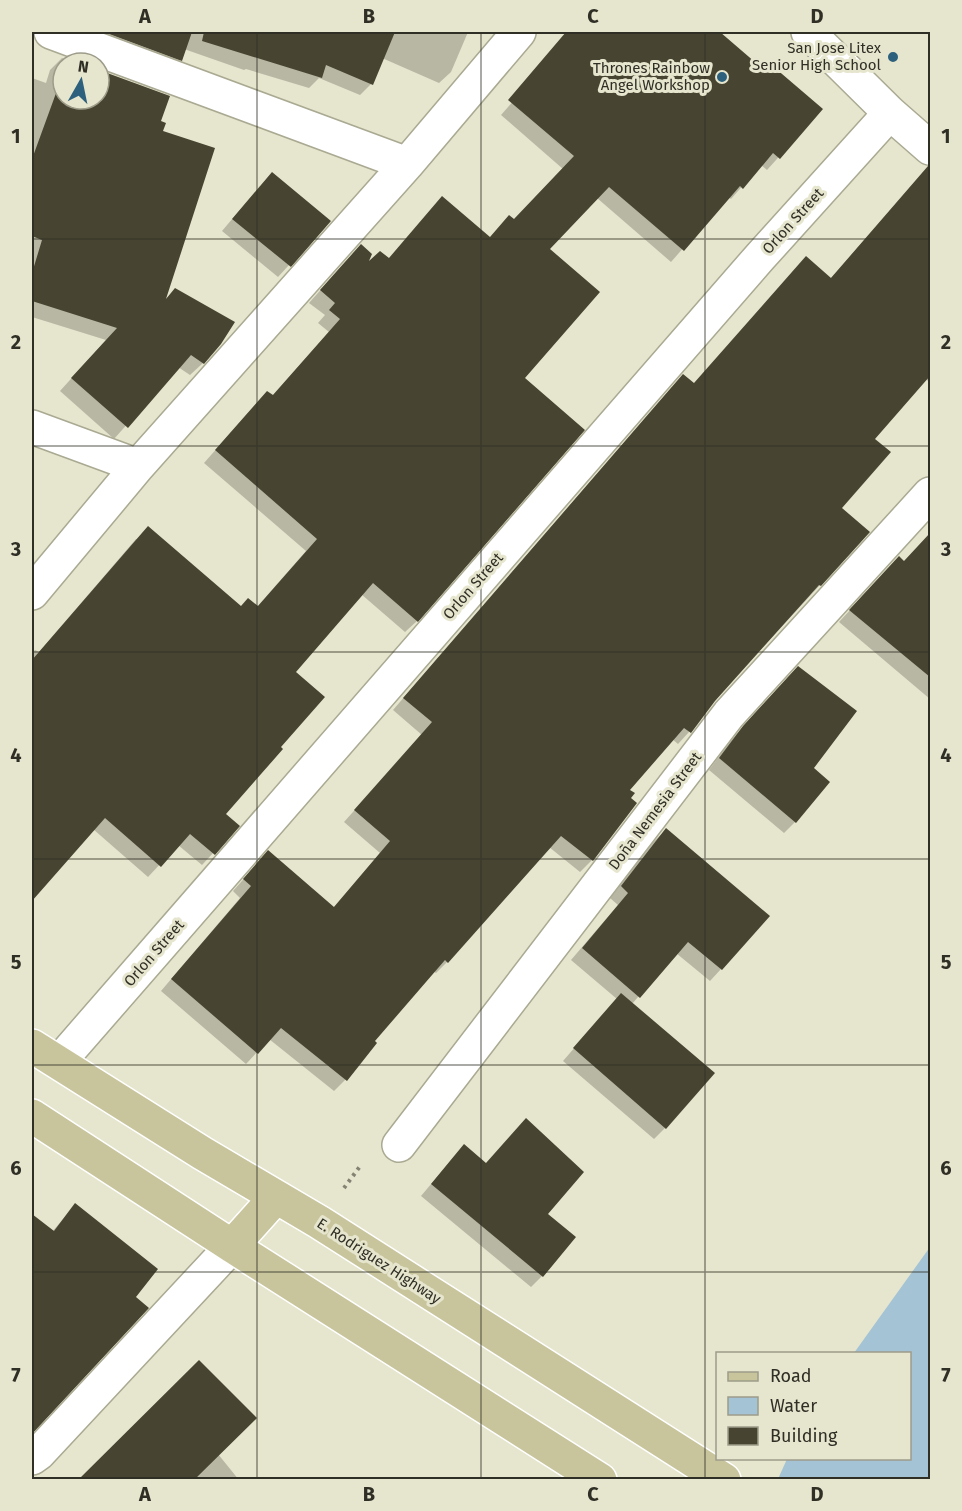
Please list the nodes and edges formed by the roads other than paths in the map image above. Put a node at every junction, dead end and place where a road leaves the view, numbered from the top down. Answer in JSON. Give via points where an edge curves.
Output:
{"nodes":[{"id":1,"x":51,"y":32,"type":"edge"},
{"id":2,"x":519,"y":32,"type":"edge"},
{"id":3,"x":808,"y":32,"type":"edge"},
{"id":4,"x":890,"y":113,"type":"junction"},
{"id":5,"x":930,"y":148,"type":"edge"},
{"id":6,"x":407,"y":164,"type":"junction"},
{"id":7,"x":32,"y":427,"type":"edge"},
{"id":8,"x":138,"y":466,"type":"junction"},
{"id":9,"x":930,"y":494,"type":"edge"},
{"id":10,"x":32,"y":593,"type":"edge"},
{"id":11,"x":32,"y":1046,"type":"edge"},
{"id":12,"x":59,"y":1062,"type":"junction"},
{"id":13,"x":32,"y":1116,"type":"edge"},
{"id":14,"x":399,"y":1145,"type":"dead end"},
{"id":15,"x":276,"y":1197,"type":"junction"},
{"id":16,"x":232,"y":1246,"type":"junction"},
{"id":17,"x":32,"y":1458,"type":"edge"},
{"id":18,"x":600,"y":1479,"type":"edge"},
{"id":19,"x":724,"y":1479,"type":"edge"}],
"edges":[{"from":1,"to":6,"type":"street"},
{"from":2,"to":6,"type":"street"},
{"from":3,"to":4,"type":"street"},
{"from":4,"to":5,"type":"street"},
{"from":4,"to":12,"type":"street","name":"Orlon Street"},
{"from":6,"to":8,"type":"street"},
{"from":7,"to":8,"type":"street"},
{"from":8,"to":10,"type":"street"},
{"from":9,"to":14,"type":"street","name":"Doña Nemesia Street","via":[[729,714]]},
{"from":11,"to":12,"type":"main road","name":"E. Rodriguez Highway"},
{"from":12,"to":15,"type":"main road","name":"E. Rodriguez Highway"},
{"from":13,"to":16,"type":"main road"},
{"from":15,"to":16,"type":"main road"},
{"from":15,"to":19,"type":"main road","name":"E. Rodriguez Highway"},
{"from":16,"to":17,"type":"street"},
{"from":16,"to":18,"type":"main road"}]}
